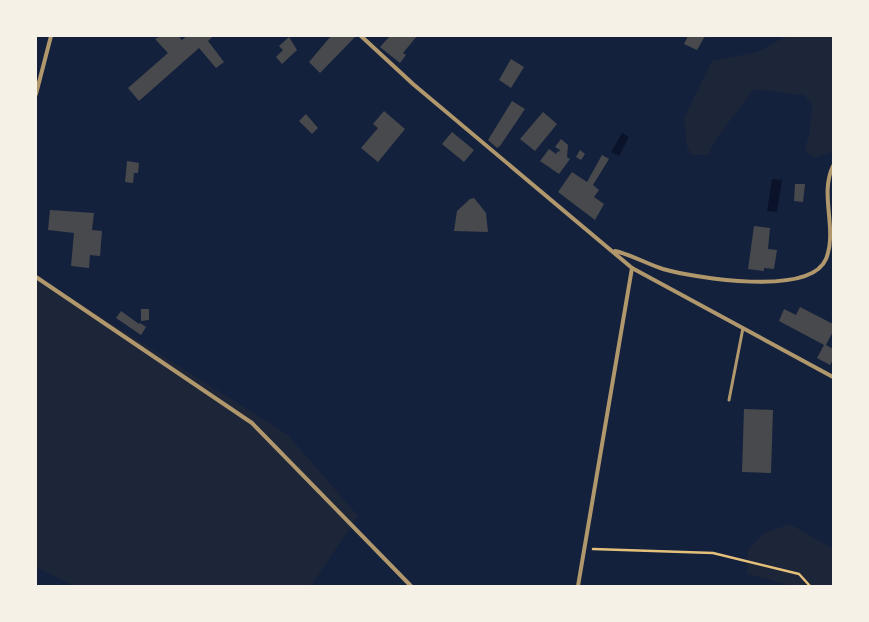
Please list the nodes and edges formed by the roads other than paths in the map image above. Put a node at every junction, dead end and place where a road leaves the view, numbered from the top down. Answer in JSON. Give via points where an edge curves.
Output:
{"nodes":[{"id":1,"x":51,"y":36,"type":"edge"},
{"id":2,"x":361,"y":36,"type":"edge"},
{"id":3,"x":36,"y":94,"type":"edge"},
{"id":4,"x":833,"y":166,"type":"edge"},
{"id":5,"x":613,"y":251,"type":"junction"},
{"id":6,"x":632,"y":268,"type":"junction"},
{"id":7,"x":36,"y":277,"type":"edge"},
{"id":8,"x":742,"y":328,"type":"junction"},
{"id":9,"x":833,"y":377,"type":"edge"},
{"id":10,"x":729,"y":400,"type":"dead end"},
{"id":11,"x":411,"y":586,"type":"edge"},
{"id":12,"x":578,"y":586,"type":"edge"}],
"edges":[{"from":1,"to":3,"type":"street"},
{"from":2,"to":5,"type":"street","via":[[412,84]]},
{"from":4,"to":5,"type":"street","via":[[828,179],[828,251],[821,266],[802,278],[762,282],[718,278],[666,270]]},
{"from":5,"to":6,"type":"street"},
{"from":6,"to":8,"type":"street"},
{"from":6,"to":12,"type":"street"},
{"from":7,"to":11,"type":"street","via":[[252,424]]},
{"from":8,"to":9,"type":"street"},
{"from":8,"to":10,"type":"lane"}]}
